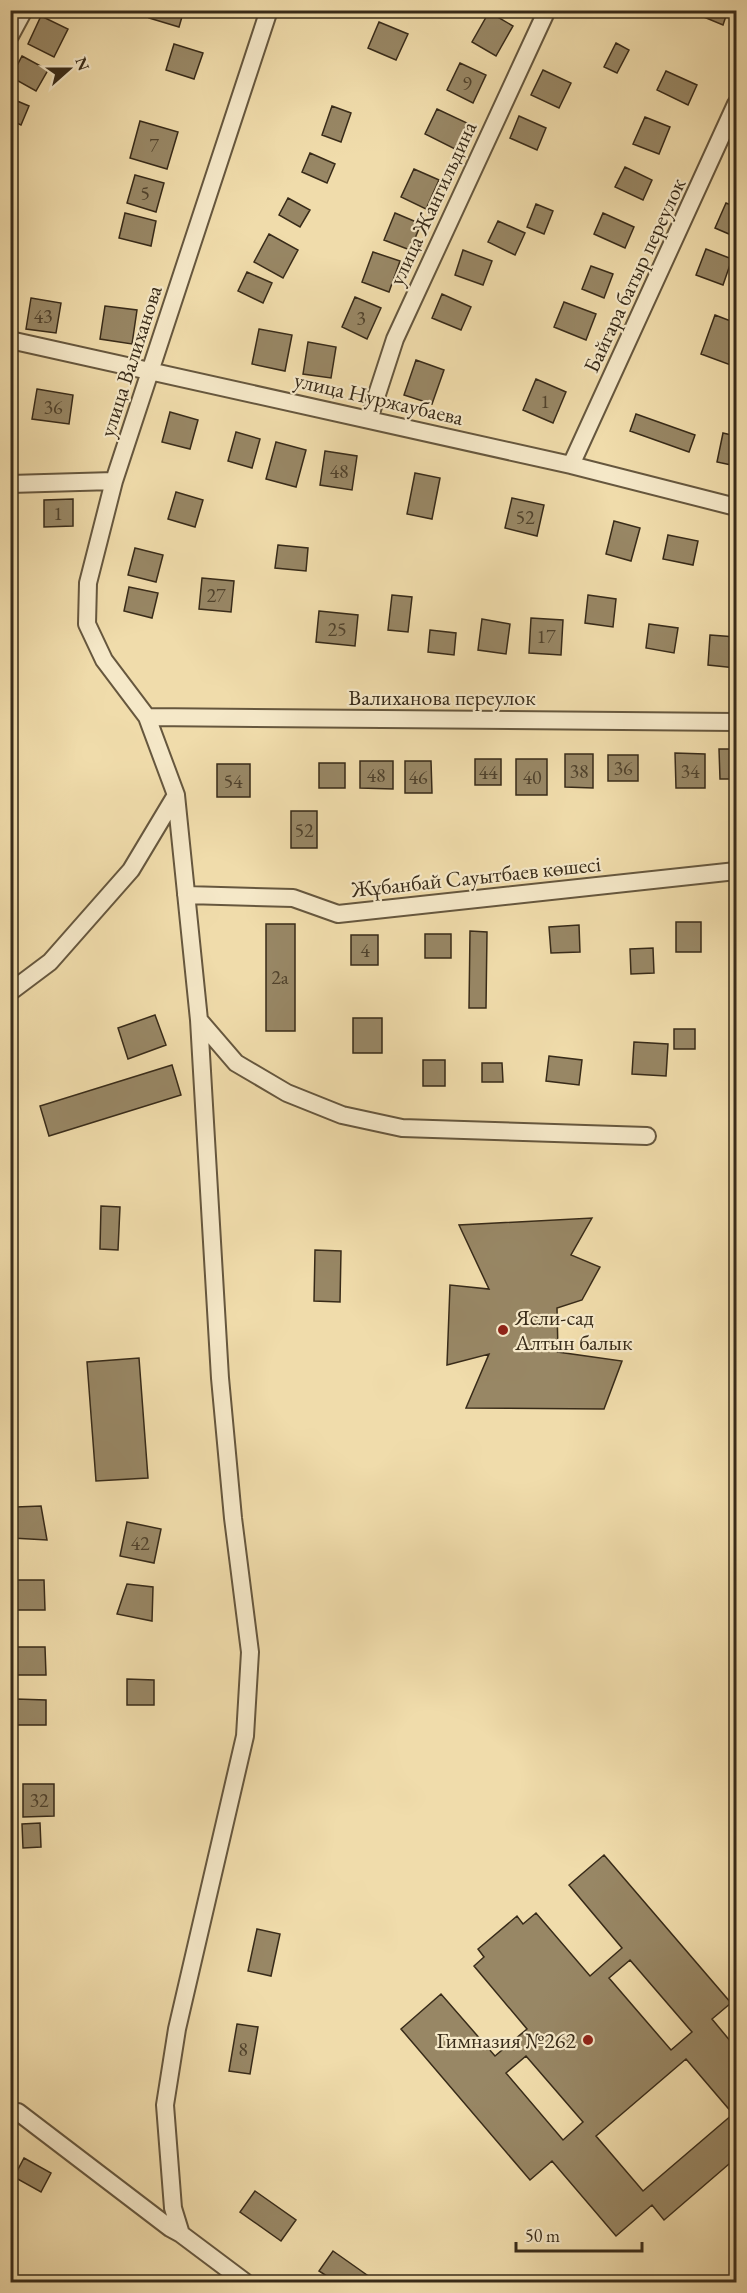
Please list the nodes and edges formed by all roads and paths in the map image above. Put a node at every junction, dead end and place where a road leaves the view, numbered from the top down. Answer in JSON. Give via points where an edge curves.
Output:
{"nodes":[{"id":1,"x":24,"y":10,"type":"edge"},
{"id":2,"x":269,"y":10,"type":"edge"},
{"id":3,"x":547,"y":10,"type":"edge"},
{"id":4,"x":10,"y":36,"type":"edge"},
{"id":5,"x":736,"y":104,"type":"edge"},
{"id":6,"x":10,"y":340,"type":"edge"},
{"id":7,"x":151,"y":370,"type":"junction"},
{"id":8,"x":369,"y":419,"type":"junction"},
{"id":9,"x":572,"y":465,"type":"junction"},
{"id":10,"x":114,"y":481,"type":"junction"},
{"id":11,"x":10,"y":483,"type":"edge"},
{"id":12,"x":736,"y":507,"type":"edge"},
{"id":13,"x":147,"y":717,"type":"junction"},
{"id":14,"x":736,"y":722,"type":"edge"},
{"id":15,"x":176,"y":795,"type":"junction"},
{"id":16,"x":736,"y":871,"type":"edge"},
{"id":17,"x":186,"y":896,"type":"junction"},
{"id":18,"x":10,"y":992,"type":"edge"},
{"id":19,"x":199,"y":1020,"type":"junction"},
{"id":20,"x":647,"y":1136,"type":"dead end"},
{"id":21,"x":13,"y":2113,"type":"edge"},
{"id":22,"x":181,"y":2234,"type":"junction"},
{"id":23,"x":245,"y":2283,"type":"edge"}],
"edges":[{"from":1,"to":4,"type":"street"},
{"from":2,"to":7,"type":"street","name":"улица Валиханова"},
{"from":3,"to":8,"type":"street","name":"улица Жангильдина","via":[[395,339]]},
{"from":5,"to":9,"type":"street","name":"Байгара батыр переулок"},
{"from":6,"to":7,"type":"street","name":"улица Нуржаубаева"},
{"from":7,"to":8,"type":"street","name":"улица Нуржаубаева"},
{"from":7,"to":10,"type":"street","name":"улица Валиханова"},
{"from":8,"to":9,"type":"street","name":"улица Нуржаубаева"},
{"from":9,"to":12,"type":"street","name":"улица Нуржаубаева"},
{"from":10,"to":11,"type":"street"},
{"from":10,"to":13,"type":"street","name":"улица Валиханова","via":[[88,583],[87,624],[104,660]]},
{"from":13,"to":14,"type":"street","name":"Валиханова переулок"},
{"from":13,"to":15,"type":"street","name":"улица Валиханова"},
{"from":15,"to":17,"type":"street","name":"улица Валиханова"},
{"from":15,"to":18,"type":"street","via":[[131,870],[50,962]]},
{"from":16,"to":17,"type":"street","name":"Жұбанбай Сауытбаев көшесі","via":[[338,914],[293,898]]},
{"from":17,"to":19,"type":"street","name":"улица Валиханова"},
{"from":19,"to":20,"type":"street","via":[[236,1063],[287,1094],[342,1115],[402,1128]]},
{"from":19,"to":22,"type":"street","name":"улица Валиханова","via":[[220,1378],[250,1652],[245,1736],[177,2028],[165,2105],[173,2208]]},
{"from":21,"to":22,"type":"street"},
{"from":22,"to":23,"type":"street"}]}
